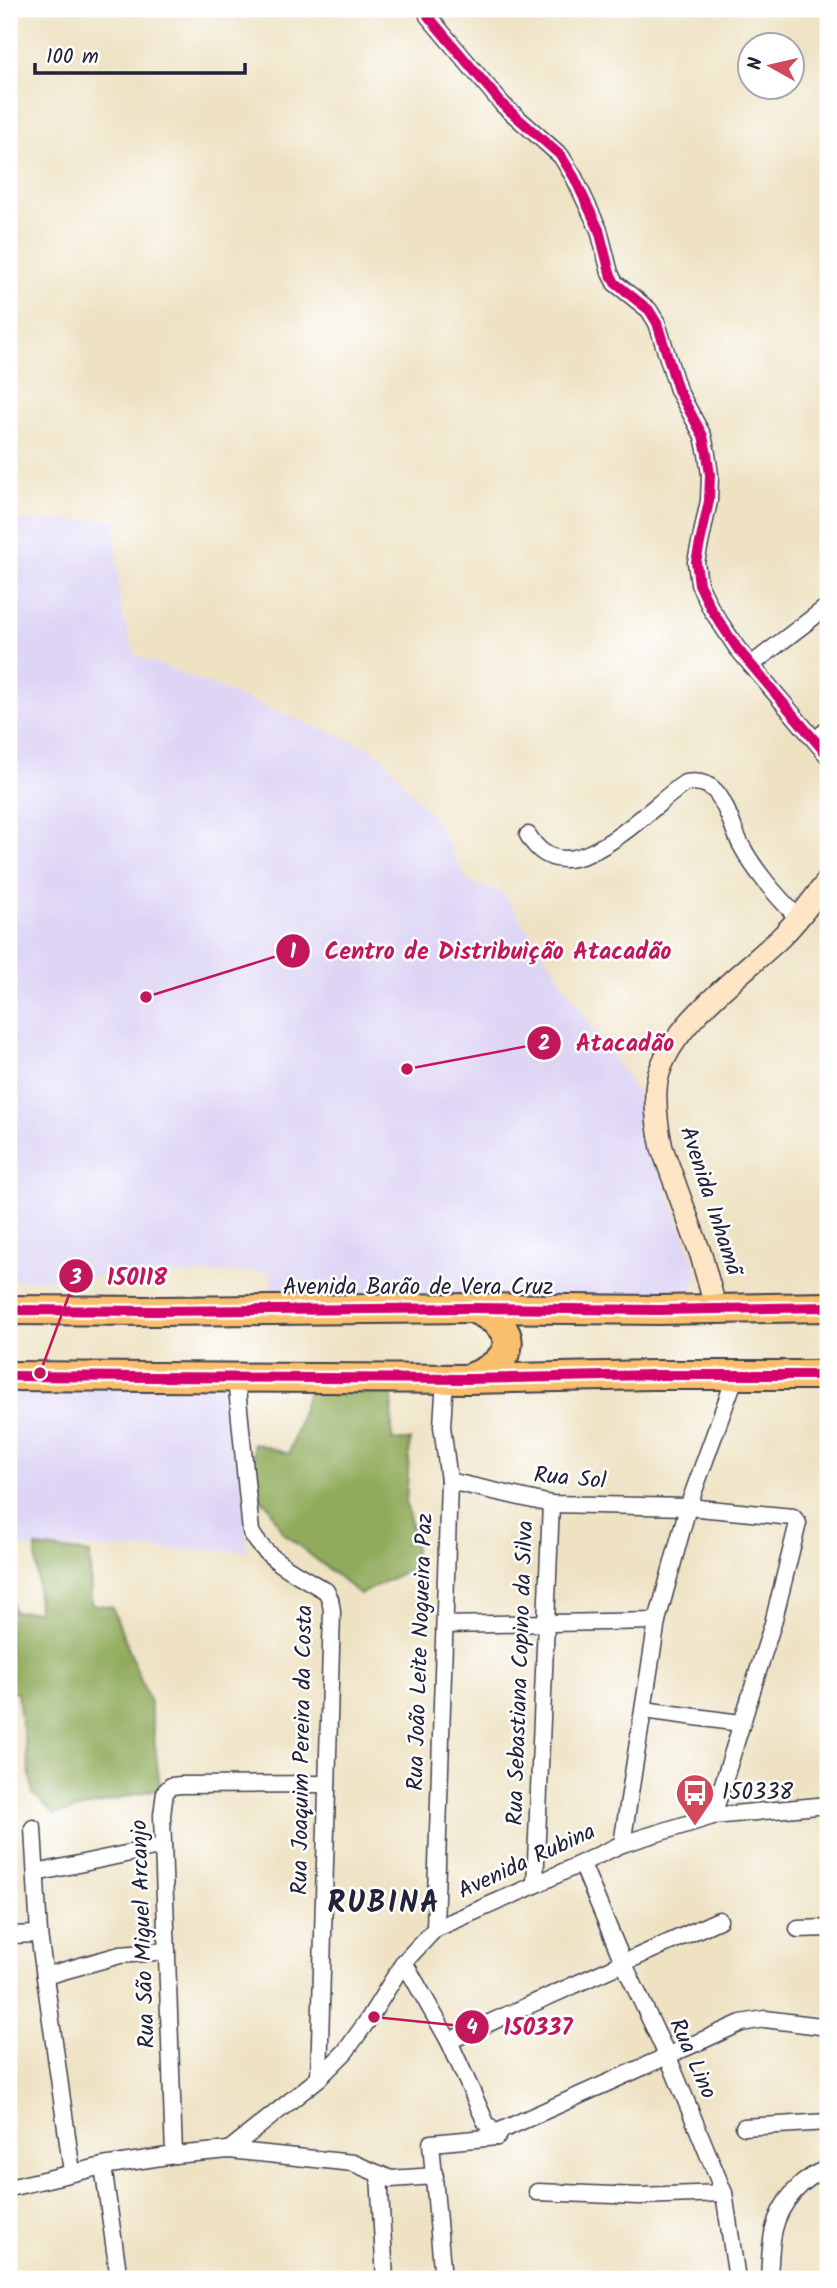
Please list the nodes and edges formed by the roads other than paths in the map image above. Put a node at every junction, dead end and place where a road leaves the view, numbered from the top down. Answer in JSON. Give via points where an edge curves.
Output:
{"nodes":[{"id":1,"x":428,"y":16,"type":"dead end"},
{"id":2,"x":828,"y":606,"type":"edge"},
{"id":3,"x":751,"y":665,"type":"junction"},
{"id":4,"x":828,"y":729,"type":"edge"},
{"id":5,"x":814,"y":740,"type":"junction"},
{"id":6,"x":828,"y":756,"type":"edge"},
{"id":7,"x":528,"y":835,"type":"dead end"},
{"id":8,"x":828,"y":880,"type":"edge"},
{"id":9,"x":799,"y":918,"type":"junction"},
{"id":10,"x":828,"y":1307,"type":"edge"},
{"id":11,"x":472,"y":1308,"type":"junction"},
{"id":12,"x":716,"y":1309,"type":"junction"},
{"id":13,"x":9,"y":1310,"type":"edge"},
{"id":14,"x":736,"y":1375,"type":"junction"},
{"id":15,"x":828,"y":1375,"type":"edge"},
{"id":16,"x":9,"y":1376,"type":"edge"},
{"id":17,"x":236,"y":1377,"type":"junction"},
{"id":18,"x":456,"y":1378,"type":"junction"},
{"id":19,"x":449,"y":1482,"type":"junction"},
{"id":20,"x":551,"y":1504,"type":"junction"},
{"id":21,"x":688,"y":1507,"type":"junction"},
{"id":22,"x":657,"y":1621,"type":"junction"},
{"id":23,"x":546,"y":1623,"type":"junction"},
{"id":24,"x":445,"y":1625,"type":"junction"},
{"id":25,"x":644,"y":1710,"type":"junction"},
{"id":26,"x":740,"y":1723,"type":"junction"},
{"id":27,"x":327,"y":1784,"type":"junction"},
{"id":28,"x":828,"y":1805,"type":"edge"},
{"id":29,"x":713,"y":1815,"type":"junction"},
{"id":30,"x":33,"y":1828,"type":"dead end"},
{"id":31,"x":622,"y":1844,"type":"junction"},
{"id":32,"x":163,"y":1846,"type":"junction"},
{"id":33,"x":583,"y":1864,"type":"junction"},
{"id":34,"x":36,"y":1873,"type":"junction"},
{"id":35,"x":535,"y":1885,"type":"junction"},
{"id":36,"x":719,"y":1920,"type":"dead end"},
{"id":37,"x":435,"y":1928,"type":"junction"},
{"id":38,"x":828,"y":1928,"type":"edge"},
{"id":39,"x":798,"y":1929,"type":"dead end"},
{"id":40,"x":39,"y":1934,"type":"junction"},
{"id":41,"x":9,"y":1935,"type":"edge"},
{"id":42,"x":167,"y":1951,"type":"junction"},
{"id":43,"x":404,"y":1962,"type":"junction"},
{"id":44,"x":623,"y":1962,"type":"junction"},
{"id":45,"x":45,"y":1976,"type":"junction"},
{"id":46,"x":828,"y":2027,"type":"edge"},
{"id":47,"x":449,"y":2041,"type":"junction"},
{"id":48,"x":668,"y":2057,"type":"junction"},
{"id":49,"x":319,"y":2078,"type":"junction"},
{"id":50,"x":828,"y":2122,"type":"edge"},
{"id":51,"x":744,"y":2127,"type":"dead end"},
{"id":52,"x":497,"y":2137,"type":"junction"},
{"id":53,"x":229,"y":2150,"type":"junction"},
{"id":54,"x":174,"y":2155,"type":"junction"},
{"id":55,"x":103,"y":2166,"type":"junction"},
{"id":56,"x":828,"y":2169,"type":"edge"},
{"id":57,"x":72,"y":2172,"type":"junction"},
{"id":58,"x":379,"y":2174,"type":"junction"},
{"id":59,"x":435,"y":2176,"type":"junction"},
{"id":60,"x":9,"y":2188,"type":"edge"},
{"id":61,"x":537,"y":2192,"type":"dead end"},
{"id":62,"x":724,"y":2193,"type":"junction"},
{"id":63,"x":118,"y":2279,"type":"edge"},
{"id":64,"x":385,"y":2279,"type":"edge"},
{"id":65,"x":443,"y":2279,"type":"edge"},
{"id":66,"x":737,"y":2279,"type":"edge"},
{"id":67,"x":769,"y":2279,"type":"edge"}],
"edges":[{"from":1,"to":3,"type":"street","via":[[503,105],[561,156],[594,220],[615,282],[649,310],[657,323],[678,390],[703,436],[707,454],[709,501],[696,562],[699,583],[711,609]]},
{"from":2,"to":3,"type":"street"},
{"from":3,"to":5,"type":"street"},
{"from":4,"to":5,"type":"street"},
{"from":5,"to":6,"type":"street"},
{"from":7,"to":9,"type":"street","via":[[544,855],[570,860],[595,851],[685,783],[696,781],[720,796],[755,870]]},
{"from":8,"to":9,"type":"street","name":"Avenida Inhamã"},
{"from":9,"to":12,"type":"street","name":"Avenida Inhamã","via":[[689,1023],[663,1064],[656,1088],[662,1148]]},
{"from":10,"to":12,"type":"highway","name":"Avenida Barão de Vera Cruz"},
{"from":11,"to":12,"type":"highway","name":"Avenida Barão de Vera Cruz"},
{"from":11,"to":13,"type":"highway","name":"Avenida Barão de Vera Cruz"},
{"from":11,"to":18,"type":"highway","via":[[503,1326],[508,1341],[503,1358],[489,1370]]},
{"from":14,"to":15,"type":"highway"},
{"from":14,"to":18,"type":"highway"},
{"from":14,"to":21,"type":"street"},
{"from":16,"to":17,"type":"highway"},
{"from":17,"to":18,"type":"highway"},
{"from":17,"to":27,"type":"street","name":"Rua Joaquim Pereira da Costa","via":[[251,1532],[274,1559],[326,1591],[330,1599]]},
{"from":18,"to":19,"type":"street","name":"Rua João Leite Nogueira Paz","via":[[442,1426]]},
{"from":19,"to":20,"type":"street","name":"Rua Sol"},
{"from":19,"to":24,"type":"street","name":"Rua João Leite Nogueira Paz"},
{"from":20,"to":21,"type":"street","name":"Rua Sol"},
{"from":20,"to":23,"type":"street","name":"Rua Sebastiana Copino da Silva"},
{"from":21,"to":22,"type":"street"},
{"from":21,"to":26,"type":"street","name":"Rua Sol","via":[[793,1517],[798,1523],[773,1623]]},
{"from":22,"to":23,"type":"street"},
{"from":22,"to":25,"type":"street"},
{"from":23,"to":24,"type":"street"},
{"from":23,"to":35,"type":"street","name":"Rua Sebastiana Copino da Silva"},
{"from":24,"to":37,"type":"street","name":"Rua João Leite Nogueira Paz"},
{"from":25,"to":26,"type":"street"},
{"from":25,"to":31,"type":"street"},
{"from":26,"to":29,"type":"street"},
{"from":27,"to":32,"type":"street","name":"Rua São Miguel Arcanjo","via":[[171,1786],[163,1801]]},
{"from":27,"to":49,"type":"street","name":"Rua Joaquim Pereira da Costa"},
{"from":28,"to":29,"type":"street","name":"Avenida Rubina"},
{"from":29,"to":31,"type":"street","name":"Avenida Rubina"},
{"from":30,"to":34,"type":"street"},
{"from":31,"to":33,"type":"street","name":"Avenida Rubina"},
{"from":32,"to":34,"type":"street"},
{"from":32,"to":42,"type":"street","name":"Rua São Miguel Arcanjo"},
{"from":33,"to":35,"type":"street","name":"Avenida Rubina"},
{"from":33,"to":44,"type":"street","name":"Rua Lino"},
{"from":34,"to":40,"type":"street"},
{"from":35,"to":37,"type":"street","name":"Avenida Rubina"},
{"from":36,"to":44,"type":"street"},
{"from":37,"to":43,"type":"street","name":"Avenida Rubina"},
{"from":38,"to":39,"type":"street"},
{"from":40,"to":41,"type":"street"},
{"from":40,"to":45,"type":"street"},
{"from":42,"to":45,"type":"street","via":[[120,1955]]},
{"from":42,"to":54,"type":"street","name":"Rua São Miguel Arcanjo"},
{"from":43,"to":47,"type":"street"},
{"from":43,"to":49,"type":"street","name":"Avenida Rubina","via":[[368,2021]]},
{"from":44,"to":47,"type":"street"},
{"from":44,"to":48,"type":"street","name":"Rua Lino"},
{"from":45,"to":57,"type":"street"},
{"from":46,"to":48,"type":"street","via":[[752,2020]]},
{"from":47,"to":52,"type":"street","via":[[486,2123]]},
{"from":48,"to":52,"type":"street","via":[[502,2130]]},
{"from":48,"to":62,"type":"street","name":"Rua Lino"},
{"from":49,"to":53,"type":"street","name":"Avenida Rubina"},
{"from":50,"to":51,"type":"street"},
{"from":52,"to":59,"type":"street","via":[[431,2143]]},
{"from":53,"to":54,"type":"street"},
{"from":53,"to":58,"type":"street","via":[[353,2164]]},
{"from":54,"to":55,"type":"street"},
{"from":55,"to":57,"type":"street"},
{"from":55,"to":63,"type":"street"},
{"from":56,"to":67,"type":"street","via":[[802,2183],[786,2203],[774,2227]]},
{"from":57,"to":60,"type":"street"},
{"from":58,"to":59,"type":"street","via":[[391,2179]]},
{"from":58,"to":64,"type":"street"},
{"from":59,"to":65,"type":"street"},
{"from":61,"to":62,"type":"street"},
{"from":62,"to":66,"type":"street","name":"Rua Lino"}]}
